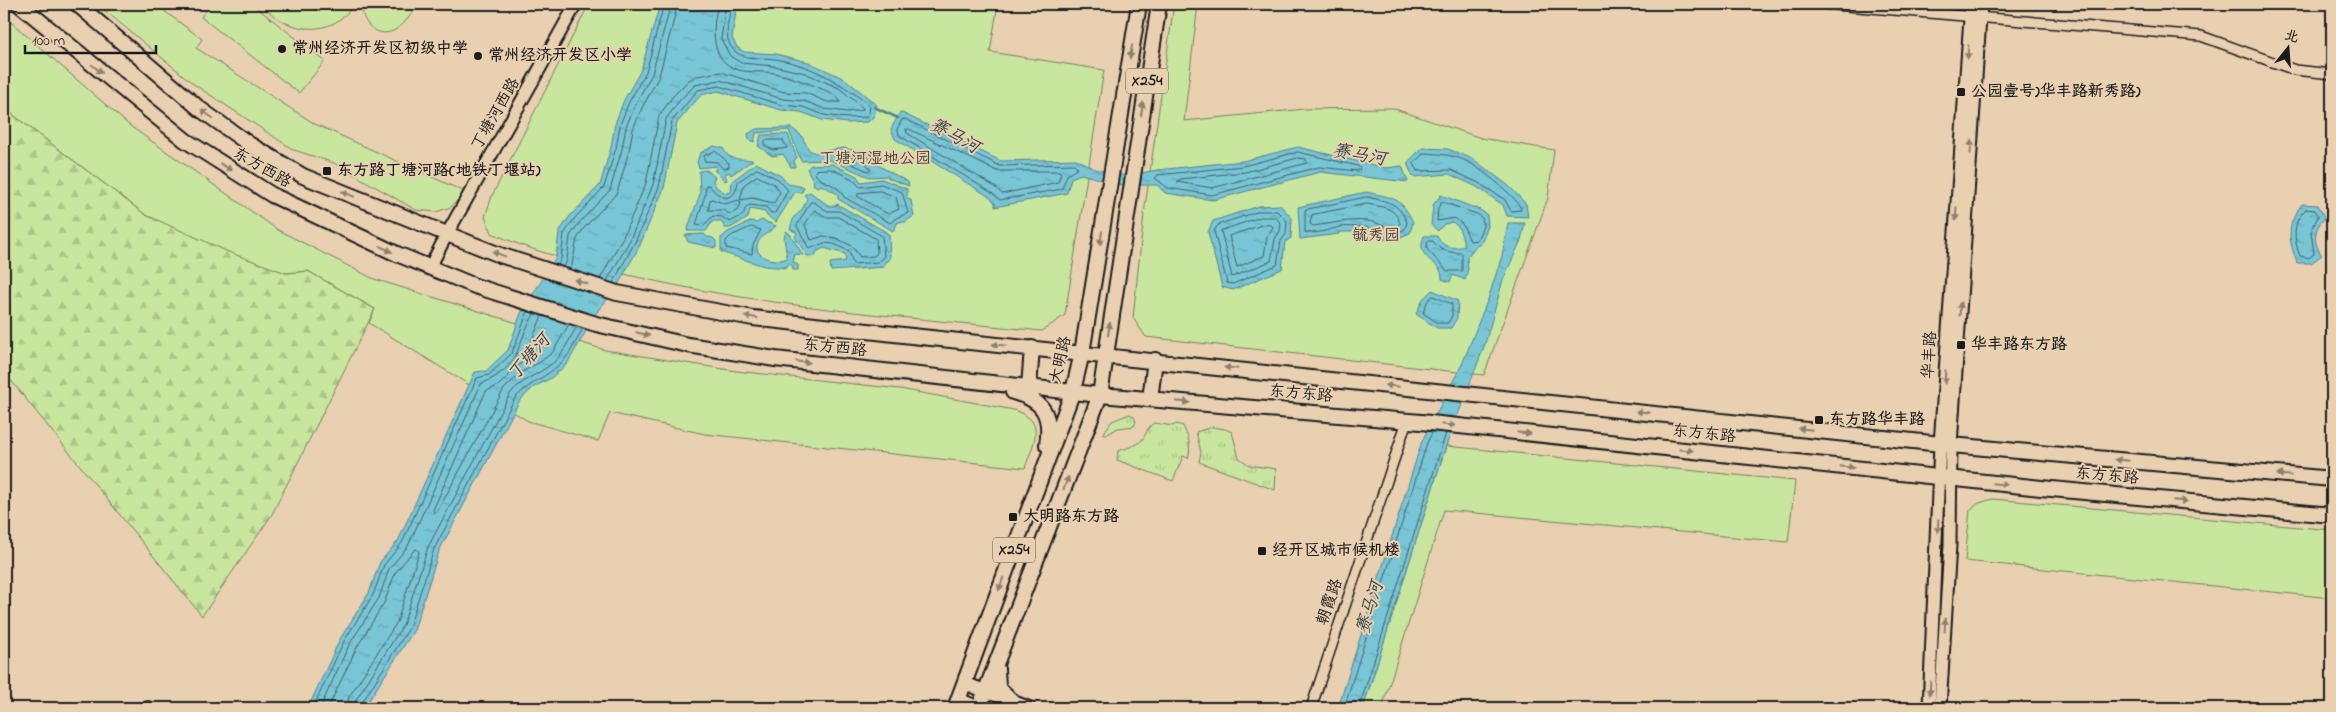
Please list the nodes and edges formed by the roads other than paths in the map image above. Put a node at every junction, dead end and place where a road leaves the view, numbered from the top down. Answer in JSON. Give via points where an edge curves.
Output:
{"nodes":[{"id":1,"x":20,"y":4,"type":"edge"},
{"id":2,"x":77,"y":4,"type":"edge"},
{"id":3,"x":576,"y":4,"type":"edge"},
{"id":4,"x":1139,"y":4,"type":"edge"},
{"id":5,"x":1158,"y":4,"type":"edge"},
{"id":6,"x":1822,"y":4,"type":"edge"},
{"id":7,"x":1971,"y":4,"type":"edge"},
{"id":8,"x":1981,"y":4,"type":"edge"},
{"id":9,"x":1975,"y":18,"type":"junction"},
{"id":10,"x":2332,"y":74,"type":"edge"},
{"id":11,"x":447,"y":234,"type":"junction"},
{"id":12,"x":430,"y":267,"type":"junction"},
{"id":13,"x":1032,"y":348,"type":"junction"},
{"id":14,"x":1082,"y":353,"type":"junction"},
{"id":15,"x":1105,"y":355,"type":"junction"},
{"id":16,"x":1155,"y":360,"type":"junction"},
{"id":17,"x":971,"y":381,"type":"junction"},
{"id":18,"x":1029,"y":387,"type":"junction"},
{"id":19,"x":1073,"y":391,"type":"junction"},
{"id":20,"x":1100,"y":395,"type":"junction"},
{"id":21,"x":1150,"y":399,"type":"junction"},
{"id":22,"x":1414,"y":421,"type":"junction"},
{"id":23,"x":1946,"y":444,"type":"junction"},
{"id":24,"x":1044,"y":469,"type":"junction"},
{"id":25,"x":1946,"y":478,"type":"junction"},
{"id":26,"x":2332,"y":479,"type":"edge"},
{"id":27,"x":2332,"y":515,"type":"edge"},
{"id":28,"x":998,"y":660,"type":"junction"},
{"id":29,"x":964,"y":683,"type":"junction"},
{"id":30,"x":986,"y":691,"type":"junction"},
{"id":31,"x":1014,"y":702,"type":"junction"},
{"id":32,"x":956,"y":704,"type":"edge"},
{"id":33,"x":979,"y":708,"type":"edge"},
{"id":34,"x":1029,"y":708,"type":"edge"},
{"id":35,"x":1311,"y":708,"type":"edge"},
{"id":36,"x":1929,"y":708,"type":"edge"},
{"id":37,"x":1940,"y":708,"type":"edge"}],
"edges":[{"from":1,"to":12,"type":"main road","name":"东方西路","one_way":true,"via":[[185,140],[222,166],[272,195]]},
{"from":11,"to":2,"type":"main road","name":"东方西路","one_way":true,"via":[[303,176],[249,144],[200,109]]},
{"from":3,"to":11,"type":"street","name":"丁塘河西路"},
{"from":4,"to":14,"type":"main road","name":"大明路","number":"X254","one_way":true},
{"from":15,"to":5,"type":"main road","number":"X254","one_way":true},
{"from":6,"to":9,"type":"street"},
{"from":7,"to":9,"type":"street","name":"华丰路"},
{"from":8,"to":9,"type":"street","name":"华丰路"},
{"from":9,"to":10,"type":"street","via":[[2201,36],[2295,70]]},
{"from":9,"to":23,"type":"street","name":"华丰路"},
{"from":11,"to":12,"type":"street","name":"丁塘河西路"},
{"from":13,"to":11,"type":"main road","name":"东方西路","one_way":true,"via":[[753,318],[617,293]]},
{"from":12,"to":17,"type":"main road","name":"东方西路","one_way":true,"via":[[474,286],[596,324],[688,345],[775,359]]},
{"from":13,"to":14,"type":"main road","name":"东方西路"},
{"from":13,"to":18,"type":"main road"},
{"from":14,"to":15,"type":"main road","name":"东方东路"},
{"from":14,"to":19,"type":"main road","name":"大明路","number":"X254"},
{"from":15,"to":16,"type":"main road","name":"东方东路"},
{"from":15,"to":20,"type":"main road","number":"X254"},
{"from":16,"to":21,"type":"main road"},
{"from":23,"to":16,"type":"main road","name":"东方东路","one_way":true},
{"from":17,"to":18,"type":"main road","name":"东方西路"},
{"from":17,"to":24,"type":"main road","via":[[1030,396],[1046,413],[1049,429]]},
{"from":18,"to":19,"type":"main road","name":"东方西路"},
{"from":19,"to":20,"type":"main road","name":"东方东路"},
{"from":19,"to":24,"type":"main road","name":"大明路","number":"X254"},
{"from":20,"to":21,"type":"main road","name":"东方东路"},
{"from":28,"to":20,"type":"main road","number":"X254","one_way":true},
{"from":21,"to":22,"type":"main road","name":"东方东路","one_way":true},
{"from":22,"to":25,"type":"main road","name":"东方东路","one_way":true},
{"from":22,"to":35,"type":"street","name":"朝霞路"},
{"from":23,"to":25,"type":"street","name":"华丰路"},
{"from":26,"to":23,"type":"main road","name":"东方东路","one_way":true},
{"from":24,"to":29,"type":"main road","name":"大明路","number":"X254","one_way":true},
{"from":25,"to":27,"type":"main road","name":"东方东路","one_way":true},
{"from":25,"to":36,"type":"street","name":"华丰路","one_way":true},
{"from":37,"to":25,"type":"street","name":"华丰路","one_way":true},
{"from":28,"to":30,"type":"main road","number":"X254"},
{"from":28,"to":31,"type":"main road","via":[[998,687]]},
{"from":29,"to":30,"type":"main road"},
{"from":29,"to":32,"type":"main road","name":"大明路","number":"X254"},
{"from":30,"to":31,"type":"main road"},
{"from":30,"to":33,"type":"main road","number":"X254"},
{"from":31,"to":34,"type":"main road"},
{"from":32,"to":33,"type":"main road"}]}
